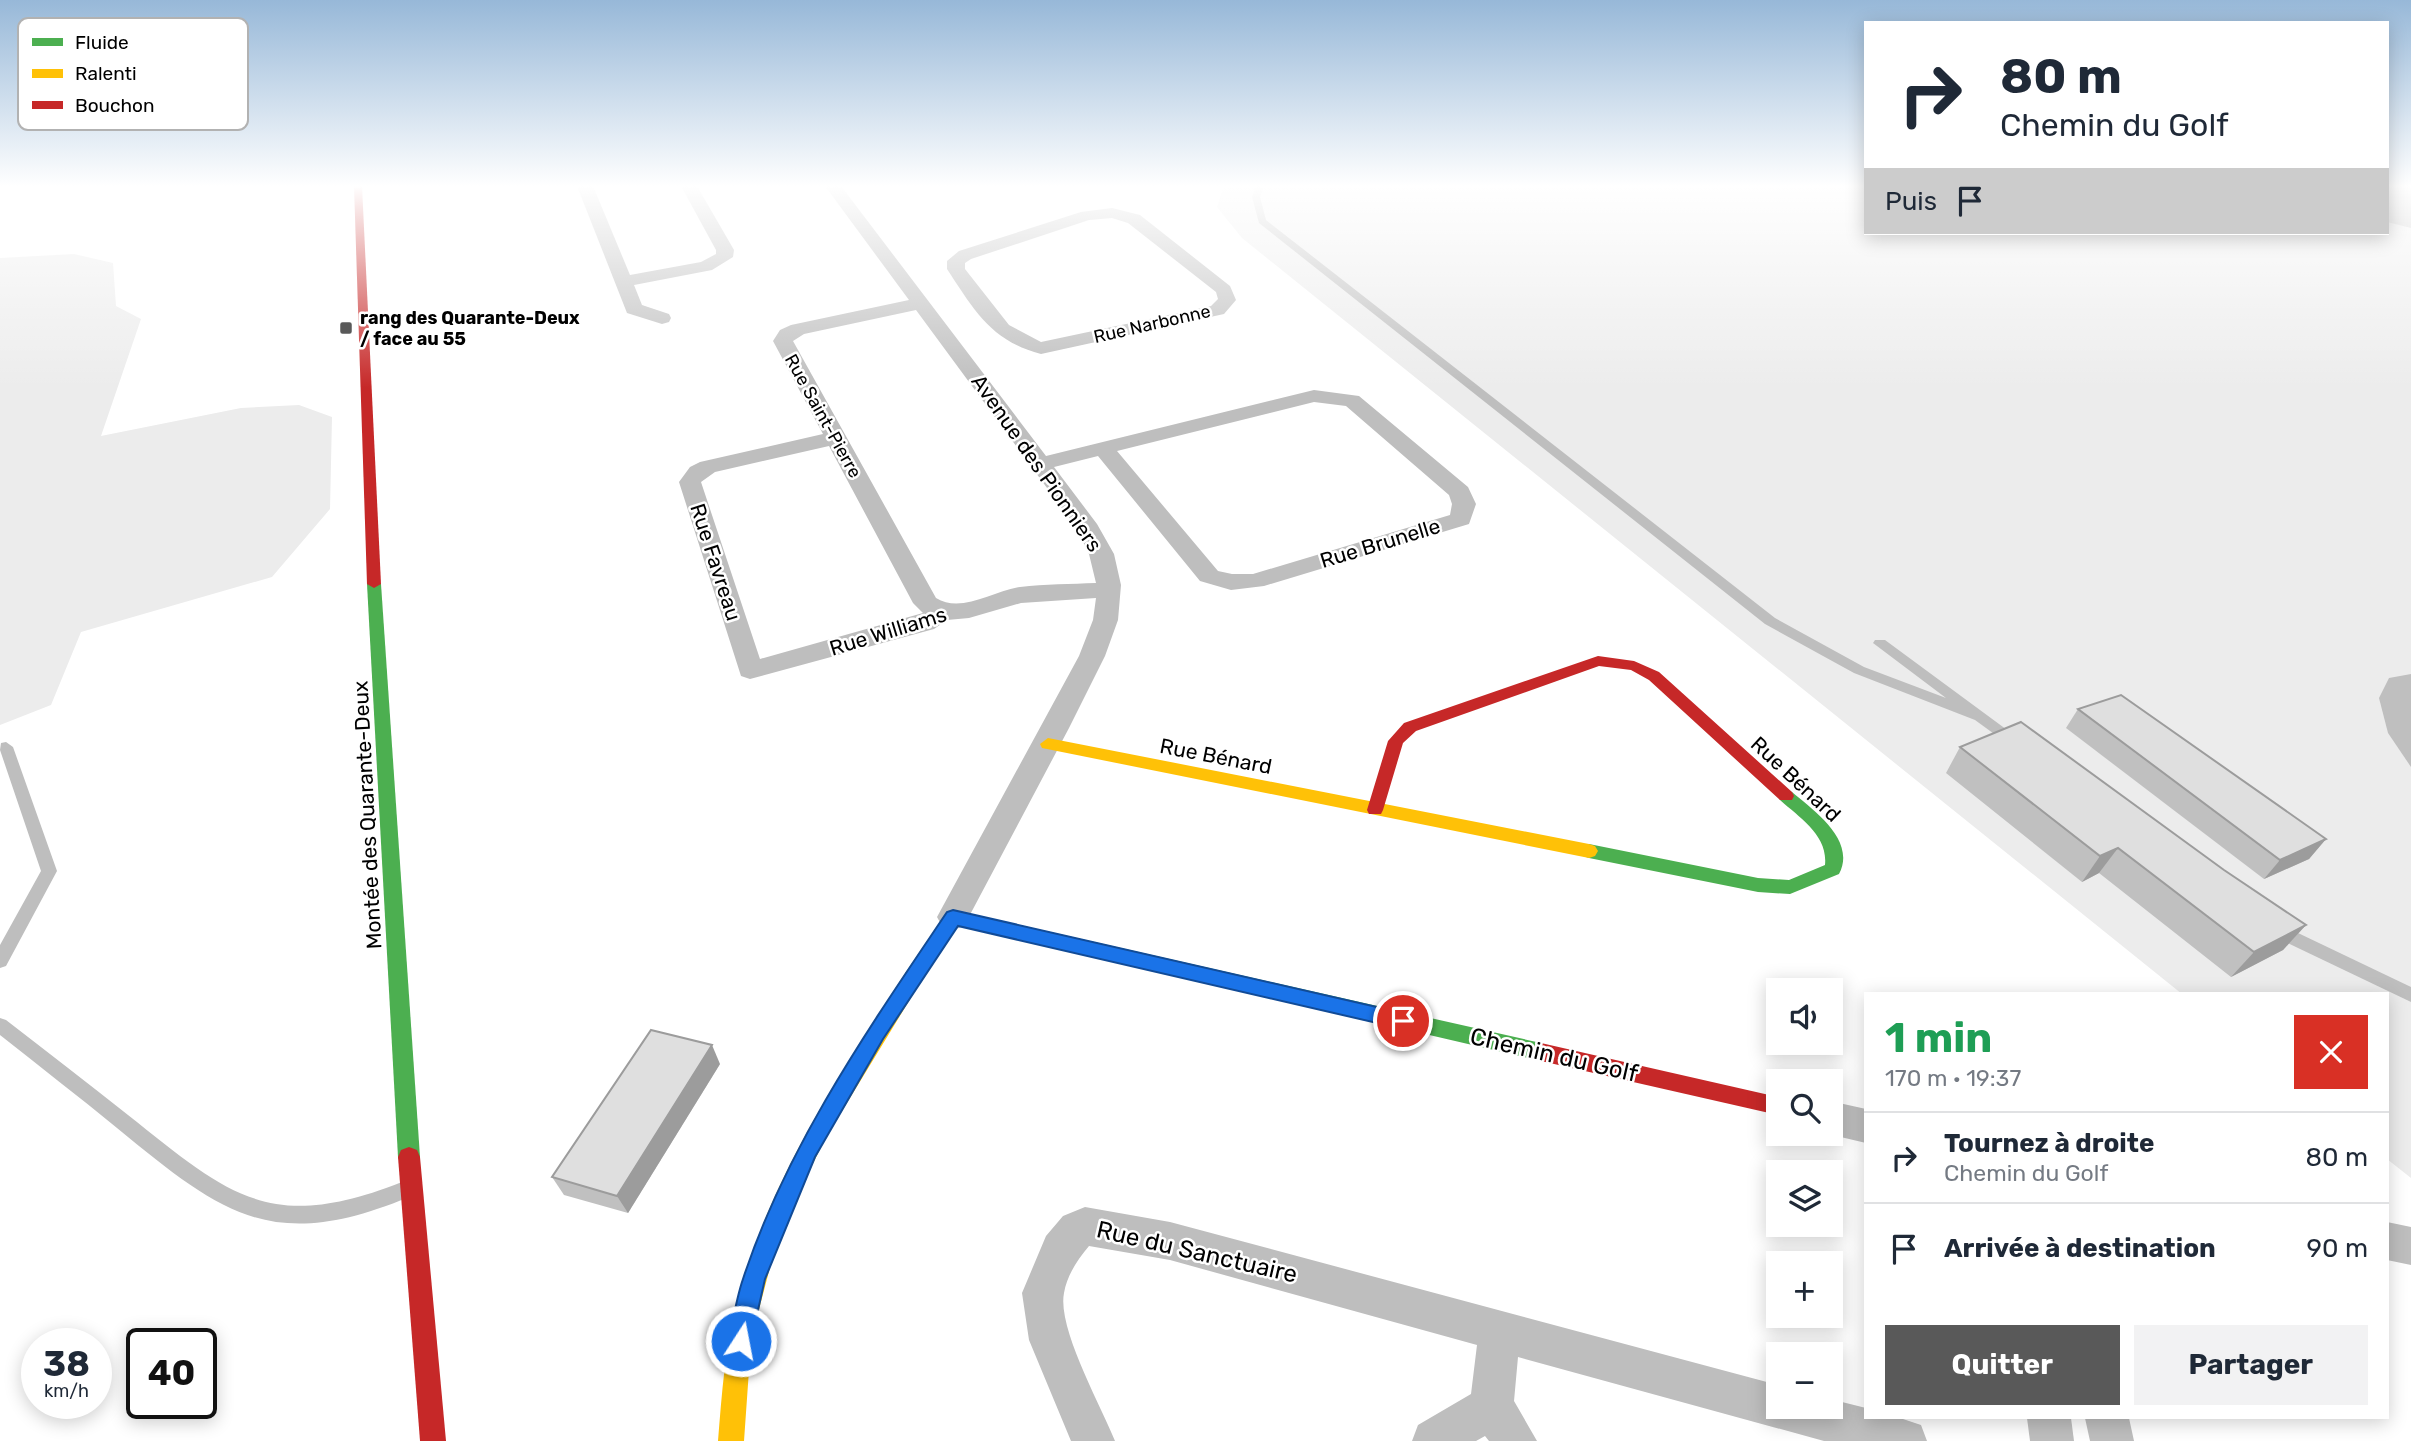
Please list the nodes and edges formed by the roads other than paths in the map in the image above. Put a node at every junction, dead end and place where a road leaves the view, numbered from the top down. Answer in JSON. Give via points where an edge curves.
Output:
{"nodes":[{"id":1,"x":361,"y":253,"type":"edge"},
{"id":2,"x":612,"y":253,"type":"edge"},
{"id":3,"x":725,"y":253,"type":"edge"},
{"id":4,"x":884,"y":253,"type":"edge"},
{"id":5,"x":970,"y":253,"type":"edge"},
{"id":6,"x":1177,"y":253,"type":"edge"},
{"id":7,"x":1304,"y":253,"type":"edge"},
{"id":8,"x":623,"y":282,"type":"junction"},
{"id":9,"x":922,"y":303,"type":"junction"},
{"id":10,"x":662,"y":318,"type":"dead end"},
{"id":11,"x":993,"y":321,"type":"junction"},
{"id":12,"x":960,"y":329,"type":"junction"},
{"id":13,"x":835,"y":438,"type":"junction"},
{"id":14,"x":1103,"y":449,"type":"junction"},
{"id":15,"x":1042,"y":464,"type":"junction"},
{"id":16,"x":1109,"y":590,"type":"junction"},
{"id":17,"x":941,"y":613,"type":"junction"},
{"id":18,"x":1880,"y":643,"type":"dead end"},
{"id":19,"x":750,"y":670,"type":"joint"},
{"id":20,"x":1978,"y":716,"type":"junction"},
{"id":21,"x":1048,"y":744,"type":"junction"},
{"id":22,"x":6,"y":747,"type":"dead end"},
{"id":23,"x":2022,"y":749,"type":"edge"},
{"id":24,"x":1376,"y":810,"type":"junction"},
{"id":25,"x":953,"y":917,"type":"junction"},
{"id":26,"x":2268,"y":924,"type":"edge"},
{"id":27,"x":0,"y":961,"type":"edge"},
{"id":28,"x":2411,"y":995,"type":"edge"},
{"id":29,"x":0,"y":1025,"type":"edge"},
{"id":30,"x":1766,"y":1103,"type":"edge"},
{"id":31,"x":1843,"y":1121,"type":"edge"},
{"id":32,"x":1864,"y":1126,"type":"edge"},
{"id":33,"x":411,"y":1188,"type":"junction"},
{"id":34,"x":2389,"y":1241,"type":"edge"},
{"id":35,"x":2411,"y":1246,"type":"edge"},
{"id":36,"x":1499,"y":1332,"type":"junction"},
{"id":37,"x":1766,"y":1404,"type":"edge"},
{"id":38,"x":1823,"y":1419,"type":"edge"},
{"id":39,"x":2049,"y":1419,"type":"edge"},
{"id":40,"x":2107,"y":1419,"type":"edge"},
{"id":41,"x":1504,"y":1424,"type":"edge"},
{"id":42,"x":433,"y":1441,"type":"edge"},
{"id":43,"x":731,"y":1441,"type":"edge"},
{"id":44,"x":1093,"y":1441,"type":"edge"},
{"id":45,"x":1434,"y":1441,"type":"edge"},
{"id":46,"x":1905,"y":1441,"type":"edge"},
{"id":47,"x":2052,"y":1441,"type":"edge"},
{"id":48,"x":2112,"y":1441,"type":"edge"}],
"edges":[{"from":1,"to":33,"type":"street","name":"Montée des Quarante-Deux","via":[[372,539]]},
{"from":2,"to":8,"type":"street"},
{"from":3,"to":8,"type":"street","via":[[706,266]]},
{"from":4,"to":9,"type":"street","name":"Avenue des Pionniers"},
{"from":5,"to":11,"type":"street","name":"Rue Narbonne","via":[[956,261],[956,270]]},
{"from":6,"to":11,"type":"street","name":"Rue Narbonne","via":[[1224,290],[1227,300],[1217,310],[1041,348],[1020,344]]},
{"from":7,"to":20,"type":"lane","via":[[1770,621],[1859,670]]},
{"from":8,"to":10,"type":"street","via":[[634,309]]},
{"from":9,"to":12,"type":"street","name":"Avenue des Pionniers"},
{"from":9,"to":13,"type":"street","name":"Rue Saint-Pierre","via":[[803,327],[785,337],[784,343]]},
{"from":11,"to":12,"type":"street"},
{"from":12,"to":15,"type":"street","name":"Avenue des Pionniers"},
{"from":13,"to":17,"type":"street","name":"Rue Saint-Pierre","via":[[926,603]]},
{"from":13,"to":19,"type":"street","name":"Rue Favreau","via":[[708,467],[690,482]]},
{"from":14,"to":14,"type":"street","name":"Rue Brunelle","via":[[1314,396],[1334,396],[1352,400],[1460,492],[1464,504],[1461,519],[1255,581],[1231,582],[1209,576]]},
{"from":14,"to":15,"type":"street","name":"Rue Brunelle"},
{"from":15,"to":16,"type":"street","name":"Avenue des Pionniers","via":[[1100,548]]},
{"from":16,"to":17,"type":"street","name":"Rue Williams","via":[[1019,595],[970,610]]},
{"from":16,"to":21,"type":"street","name":"Avenue des Pionniers","via":[[1101,634]]},
{"from":17,"to":19,"type":"street","name":"Rue Williams","via":[[925,624]]},
{"from":18,"to":20,"type":"lane"},
{"from":20,"to":23,"type":"lane"},
{"from":21,"to":24,"type":"street","name":"Rue Bénard"},
{"from":21,"to":25,"type":"street","name":"Avenue des Pionniers"},
{"from":22,"to":27,"type":"lane","via":[[49,871]]},
{"from":24,"to":24,"type":"street","name":"Rue Bénard","via":[[1758,886],[1790,887],[1833,869],[1836,857],[1828,834],[1654,676],[1618,662],[1598,661],[1410,727],[1396,741]]},
{"from":25,"to":30,"type":"street","name":"Chemin du Golf"},
{"from":25,"to":43,"type":"street","via":[[833,1104],[793,1179],[754,1279],[732,1389]]},
{"from":26,"to":28,"type":"lane"},
{"from":29,"to":33,"type":"lane","via":[[193,1177],[230,1199],[273,1213],[316,1216],[352,1211]]},
{"from":31,"to":32,"type":"street"},
{"from":33,"to":42,"type":"street","name":"Montée des Quarante-Deux"},
{"from":34,"to":35,"type":"street"},
{"from":36,"to":37,"type":"street","name":"Rue du Sanctuaire"},
{"from":36,"to":41,"type":"street"},
{"from":36,"to":44,"type":"street","name":"Rue du Sanctuaire","via":[[1170,1241],[1085,1226],[1060,1251],[1042,1301],[1051,1340]]},
{"from":38,"to":46,"type":"street","name":"Rue du Sanctuaire"},
{"from":39,"to":47,"type":"street"},
{"from":40,"to":48,"type":"street"},
{"from":41,"to":45,"type":"street"}]}
